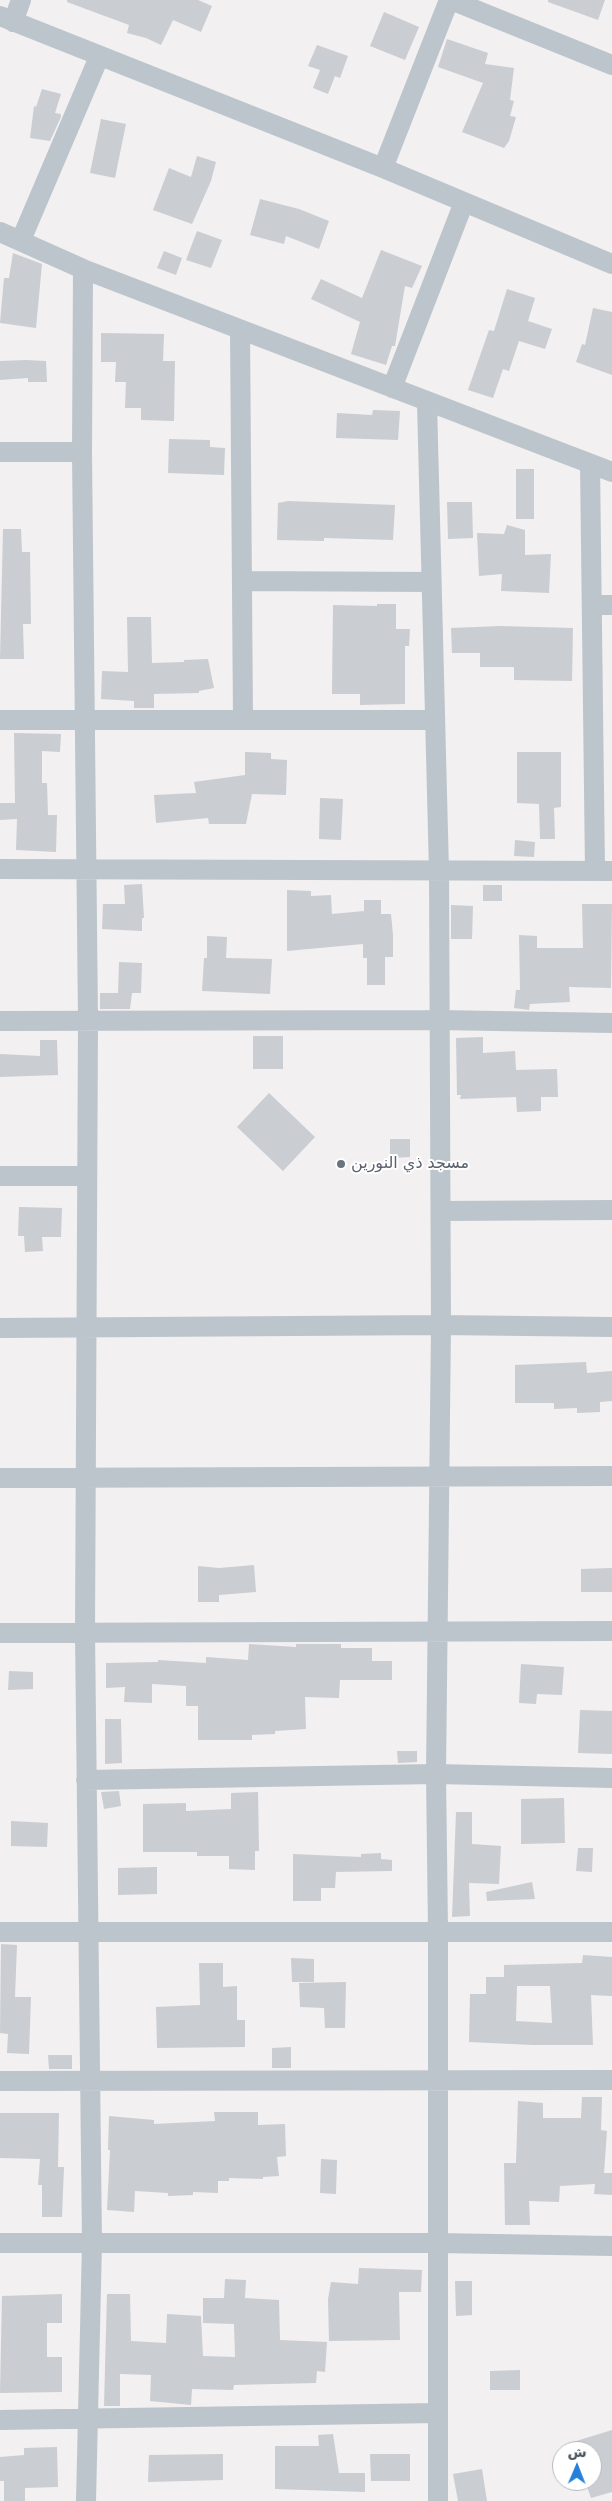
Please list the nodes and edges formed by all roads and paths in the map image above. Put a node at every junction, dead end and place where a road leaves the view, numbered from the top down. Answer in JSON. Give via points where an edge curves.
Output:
{"nodes":[{"id":1,"x":21,"y":0,"type":"edge"},
{"id":2,"x":450,"y":0,"type":"edge"},
{"id":3,"x":6,"y":19,"type":"edge"},
{"id":4,"x":99,"y":57,"type":"junction"},
{"id":5,"x":612,"y":65,"type":"edge"},
{"id":6,"x":383,"y":168,"type":"junction"},
{"id":7,"x":464,"y":202,"type":"junction"},
{"id":8,"x":0,"y":232,"type":"edge"},
{"id":9,"x":21,"y":240,"type":"junction"},
{"id":10,"x":612,"y":264,"type":"edge"},
{"id":11,"x":83,"y":269,"type":"junction"},
{"id":12,"x":240,"y":330,"type":"junction"},
{"id":13,"x":392,"y":388,"type":"junction"},
{"id":14,"x":427,"y":402,"type":"junction"},
{"id":15,"x":0,"y":452,"type":"edge"},
{"id":16,"x":82,"y":452,"type":"junction"},
{"id":17,"x":590,"y":464,"type":"junction"},
{"id":18,"x":612,"y":472,"type":"edge"},
{"id":19,"x":242,"y":581,"type":"junction"},
{"id":20,"x":431,"y":582,"type":"junction"},
{"id":21,"x":592,"y":605,"type":"junction"},
{"id":22,"x":612,"y":605,"type":"edge"},
{"id":23,"x":0,"y":720,"type":"edge"},
{"id":24,"x":86,"y":720,"type":"junction"},
{"id":25,"x":243,"y":720,"type":"junction"},
{"id":26,"x":434,"y":720,"type":"junction"},
{"id":27,"x":0,"y":869,"type":"edge"},
{"id":28,"x":87,"y":870,"type":"junction"},
{"id":29,"x":439,"y":871,"type":"junction"},
{"id":30,"x":604,"y":871,"type":"edge"},
{"id":31,"x":88,"y":1020,"type":"junction"},
{"id":32,"x":439,"y":1020,"type":"junction"},
{"id":33,"x":0,"y":1021,"type":"edge"},
{"id":34,"x":612,"y":1023,"type":"edge"},
{"id":35,"x":0,"y":1176,"type":"edge"},
{"id":36,"x":86,"y":1176,"type":"junction"},
{"id":37,"x":612,"y":1210,"type":"edge"},
{"id":38,"x":440,"y":1211,"type":"junction"},
{"id":39,"x":441,"y":1325,"type":"junction"},
{"id":40,"x":612,"y":1327,"type":"edge"},
{"id":41,"x":0,"y":1328,"type":"edge"},
{"id":42,"x":87,"y":1328,"type":"junction"},
{"id":43,"x":612,"y":1476,"type":"edge"},
{"id":44,"x":439,"y":1477,"type":"junction"},
{"id":45,"x":0,"y":1478,"type":"edge"},
{"id":46,"x":87,"y":1478,"type":"junction"},
{"id":47,"x":612,"y":1631,"type":"edge"},
{"id":48,"x":84,"y":1632,"type":"junction"},
{"id":49,"x":439,"y":1632,"type":"junction"},
{"id":50,"x":0,"y":1633,"type":"edge"},
{"id":51,"x":436,"y":1774,"type":"junction"},
{"id":52,"x":612,"y":1778,"type":"edge"},
{"id":53,"x":86,"y":1780,"type":"junction"},
{"id":54,"x":438,"y":1930,"type":"junction"},
{"id":55,"x":0,"y":1932,"type":"edge"},
{"id":56,"x":87,"y":1932,"type":"junction"},
{"id":57,"x":612,"y":1932,"type":"edge"},
{"id":58,"x":438,"y":2080,"type":"junction"},
{"id":59,"x":612,"y":2080,"type":"edge"},
{"id":60,"x":0,"y":2081,"type":"edge"},
{"id":61,"x":90,"y":2081,"type":"junction"},
{"id":62,"x":0,"y":2243,"type":"edge"},
{"id":63,"x":92,"y":2243,"type":"junction"},
{"id":64,"x":438,"y":2243,"type":"junction"},
{"id":65,"x":612,"y":2246,"type":"edge"},
{"id":66,"x":438,"y":2413,"type":"junction"},
{"id":67,"x":86,"y":2419,"type":"junction"},
{"id":68,"x":0,"y":2420,"type":"edge"},
{"id":69,"x":86,"y":2501,"type":"edge"},
{"id":70,"x":438,"y":2501,"type":"edge"}],
"edges":[{"from":1,"to":3,"type":"street"},
{"from":2,"to":5,"type":"street"},
{"from":2,"to":6,"type":"street"},
{"from":3,"to":4,"type":"street"},
{"from":4,"to":6,"type":"street"},
{"from":4,"to":9,"type":"street"},
{"from":6,"to":7,"type":"street"},
{"from":7,"to":10,"type":"street"},
{"from":7,"to":13,"type":"street"},
{"from":8,"to":9,"type":"street"},
{"from":9,"to":11,"type":"street"},
{"from":11,"to":12,"type":"street"},
{"from":11,"to":16,"type":"street"},
{"from":12,"to":13,"type":"street"},
{"from":12,"to":19,"type":"street"},
{"from":13,"to":14,"type":"street"},
{"from":14,"to":17,"type":"street"},
{"from":14,"to":20,"type":"street"},
{"from":15,"to":16,"type":"street"},
{"from":16,"to":24,"type":"street"},
{"from":17,"to":18,"type":"street"},
{"from":17,"to":21,"type":"street"},
{"from":19,"to":20,"type":"street"},
{"from":19,"to":25,"type":"street"},
{"from":20,"to":26,"type":"street"},
{"from":21,"to":22,"type":"street"},
{"from":21,"to":30,"type":"street"},
{"from":23,"to":24,"type":"street"},
{"from":24,"to":25,"type":"street"},
{"from":24,"to":28,"type":"street"},
{"from":25,"to":26,"type":"street"},
{"from":26,"to":29,"type":"street"},
{"from":27,"to":28,"type":"street"},
{"from":28,"to":29,"type":"street"},
{"from":28,"to":31,"type":"street"},
{"from":29,"to":30,"type":"street"},
{"from":29,"to":32,"type":"street"},
{"from":31,"to":32,"type":"street"},
{"from":31,"to":33,"type":"street"},
{"from":31,"to":36,"type":"street"},
{"from":32,"to":34,"type":"street"},
{"from":32,"to":38,"type":"street"},
{"from":35,"to":36,"type":"street"},
{"from":36,"to":42,"type":"street"},
{"from":37,"to":38,"type":"street"},
{"from":38,"to":39,"type":"street"},
{"from":39,"to":40,"type":"street"},
{"from":39,"to":42,"type":"street"},
{"from":39,"to":44,"type":"street"},
{"from":41,"to":42,"type":"street"},
{"from":42,"to":46,"type":"street"},
{"from":43,"to":44,"type":"street"},
{"from":44,"to":46,"type":"street"},
{"from":44,"to":49,"type":"street"},
{"from":45,"to":46,"type":"street"},
{"from":46,"to":48,"type":"street"},
{"from":47,"to":49,"type":"street"},
{"from":48,"to":49,"type":"street"},
{"from":48,"to":50,"type":"street"},
{"from":48,"to":53,"type":"street"},
{"from":49,"to":51,"type":"street"},
{"from":51,"to":52,"type":"street"},
{"from":51,"to":53,"type":"street"},
{"from":51,"to":54,"type":"street"},
{"from":53,"to":56,"type":"street"},
{"from":54,"to":56,"type":"street"},
{"from":54,"to":57,"type":"street"},
{"from":54,"to":58,"type":"street"},
{"from":55,"to":56,"type":"street"},
{"from":56,"to":61,"type":"street"},
{"from":58,"to":59,"type":"street"},
{"from":58,"to":61,"type":"street"},
{"from":58,"to":64,"type":"street"},
{"from":60,"to":61,"type":"street"},
{"from":61,"to":63,"type":"street"},
{"from":62,"to":63,"type":"street"},
{"from":63,"to":64,"type":"street"},
{"from":63,"to":67,"type":"street"},
{"from":64,"to":65,"type":"street"},
{"from":64,"to":66,"type":"street"},
{"from":66,"to":67,"type":"street"},
{"from":66,"to":70,"type":"street"},
{"from":67,"to":68,"type":"street"},
{"from":67,"to":69,"type":"street"}]}
